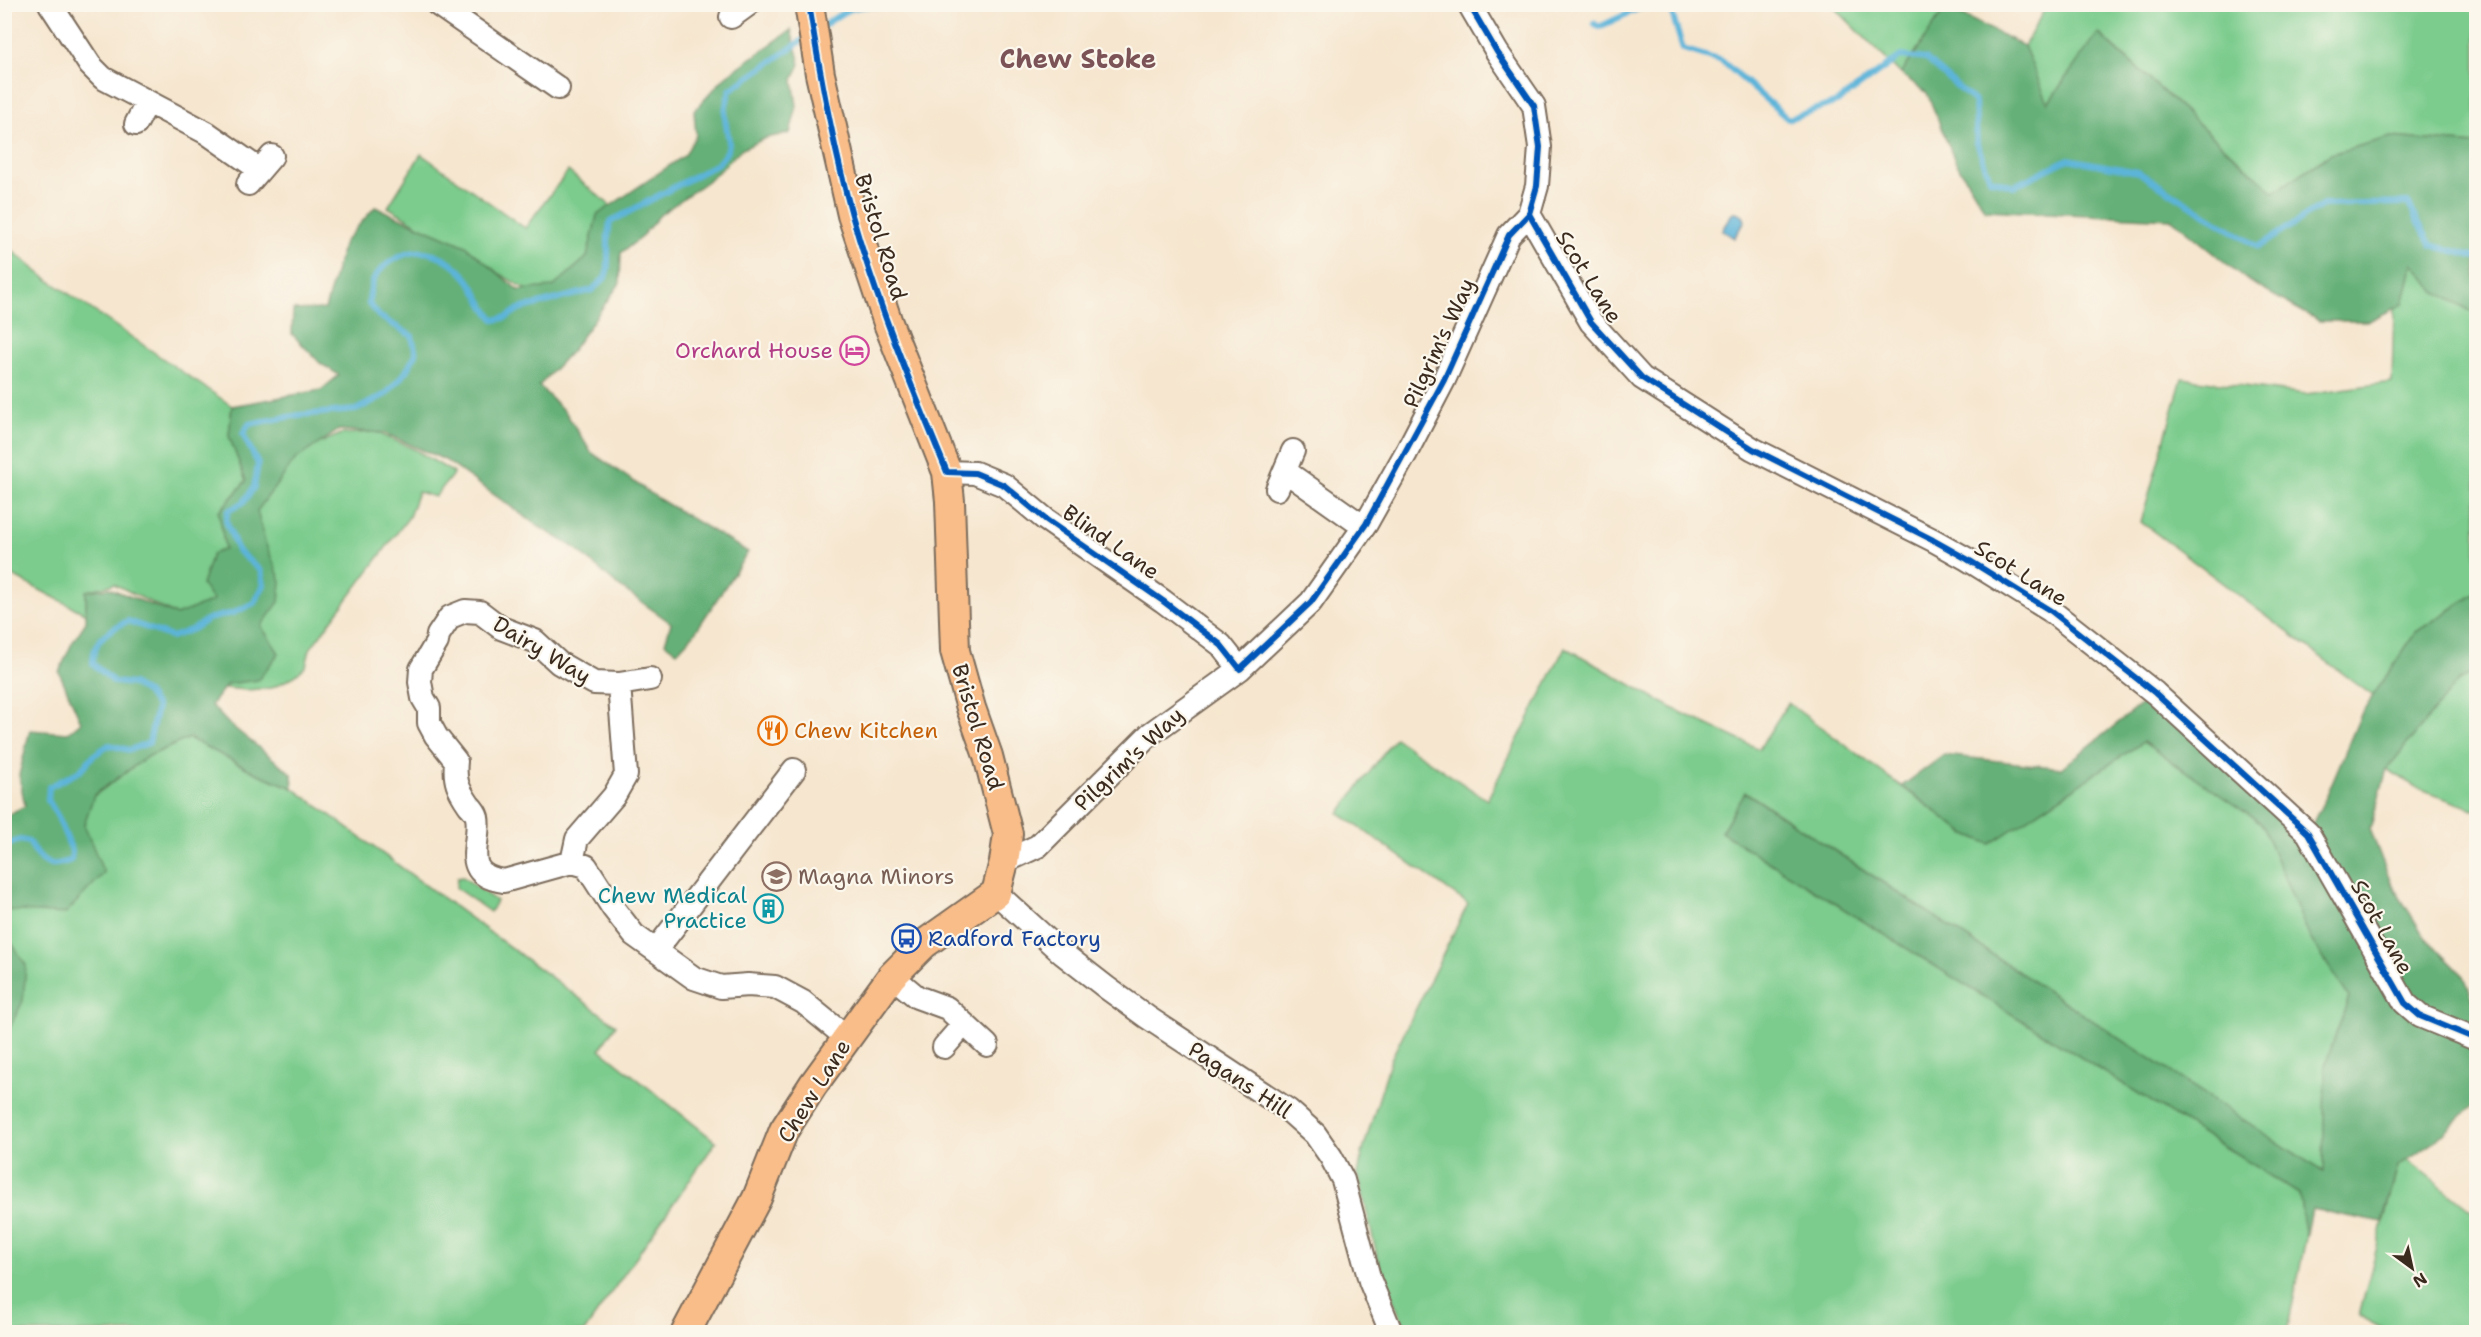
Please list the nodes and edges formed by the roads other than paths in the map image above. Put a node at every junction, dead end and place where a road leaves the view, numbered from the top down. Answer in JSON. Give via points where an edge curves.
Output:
{"nodes":[{"id":1,"x":50,"y":4,"type":"edge"},
{"id":2,"x":437,"y":4,"type":"edge"},
{"id":3,"x":1469,"y":4,"type":"edge"},
{"id":4,"x":812,"y":23,"type":"edge"},
{"id":5,"x":558,"y":88,"type":"dead end"},
{"id":6,"x":147,"y":103,"type":"junction"},
{"id":7,"x":136,"y":124,"type":"dead end"},
{"id":8,"x":260,"y":170,"type":"dead end"},
{"id":9,"x":1529,"y":214,"type":"junction"},
{"id":10,"x":1285,"y":470,"type":"dead end"},
{"id":11,"x":947,"y":472,"type":"junction"},
{"id":12,"x":1364,"y":527,"type":"junction"},
{"id":13,"x":1240,"y":669,"type":"junction"},
{"id":14,"x":650,"y":679,"type":"dead end"},
{"id":15,"x":619,"y":684,"type":"junction"},
{"id":16,"x":794,"y":770,"type":"dead end"},
{"id":17,"x":572,"y":862,"type":"junction"},
{"id":18,"x":1004,"y":862,"type":"junction"},
{"id":19,"x":996,"y":893,"type":"junction"},
{"id":20,"x":656,"y":950,"type":"junction"},
{"id":21,"x":892,"y":976,"type":"junction"},
{"id":22,"x":964,"y":1024,"type":"junction"},
{"id":23,"x":847,"y":1038,"type":"junction"},
{"id":24,"x":2476,"y":1039,"type":"edge"},
{"id":25,"x":987,"y":1045,"type":"dead end"},
{"id":26,"x":944,"y":1047,"type":"dead end"},
{"id":27,"x":686,"y":1332,"type":"edge"},
{"id":28,"x":1391,"y":1332,"type":"edge"}],
"edges":[{"from":1,"to":6,"type":"street","via":[[90,65],[116,87]]},
{"from":2,"to":5,"type":"street"},
{"from":3,"to":9,"type":"street","name":"Pilgrim's Way","via":[[1534,106],[1540,147],[1537,186]]},
{"from":4,"to":11,"type":"main road","name":"Bristol Road","via":[[852,215],[892,333]]},
{"from":6,"to":7,"type":"street"},
{"from":6,"to":8,"type":"street","via":[[207,133]]},
{"from":9,"to":12,"type":"street","name":"Pilgrim's Way","via":[[1509,235],[1444,380]]},
{"from":9,"to":24,"type":"street","name":"Scot Lane","via":[[1592,322],[1642,378],[1753,449],[1967,559],[2051,611],[2156,693],[2308,833],[2405,1003],[2420,1016]]},
{"from":10,"to":12,"type":"street"},
{"from":11,"to":13,"type":"street","name":"Blind Lane","via":[[975,472],[1004,485],[1045,519],[1221,645]]},
{"from":11,"to":18,"type":"main road","name":"Bristol Road","via":[[955,651],[1004,813],[1008,834]]},
{"from":12,"to":13,"type":"street","name":"Pilgrim's Way","via":[[1311,602]]},
{"from":13,"to":18,"type":"street","name":"Pilgrim's Way","via":[[1150,734],[1038,846]]},
{"from":14,"to":15,"type":"street","name":"Dairy Way"},
{"from":15,"to":17,"type":"street","name":"Dairy Way","via":[[626,776],[577,839]]},
{"from":15,"to":17,"type":"street","name":"Dairy Way","via":[[594,684],[560,663],[535,641],[501,628],[480,612],[450,616],[421,669],[429,723],[456,761],[457,788],[477,816],[475,860],[481,871],[494,880],[504,881]]},
{"from":16,"to":20,"type":"street"},
{"from":17,"to":20,"type":"street","via":[[586,866],[634,935]]},
{"from":18,"to":19,"type":"main road","name":"Bristol Road"},
{"from":19,"to":21,"type":"main road","name":"Chew Lane","via":[[924,944]]},
{"from":19,"to":28,"type":"street","name":"Pagans Hill","via":[[1107,988],[1288,1110],[1315,1134],[1343,1180],[1370,1281]]},
{"from":20,"to":23,"type":"street","via":[[694,978],[721,987],[775,987],[803,1002]]},
{"from":21,"to":22,"type":"street","via":[[917,997],[947,1008]]},
{"from":21,"to":23,"type":"main road","name":"Chew Lane"},
{"from":22,"to":25,"type":"street"},
{"from":22,"to":26,"type":"street"},
{"from":23,"to":27,"type":"main road","name":"Chew Lane","via":[[784,1130],[757,1198]]}]}
